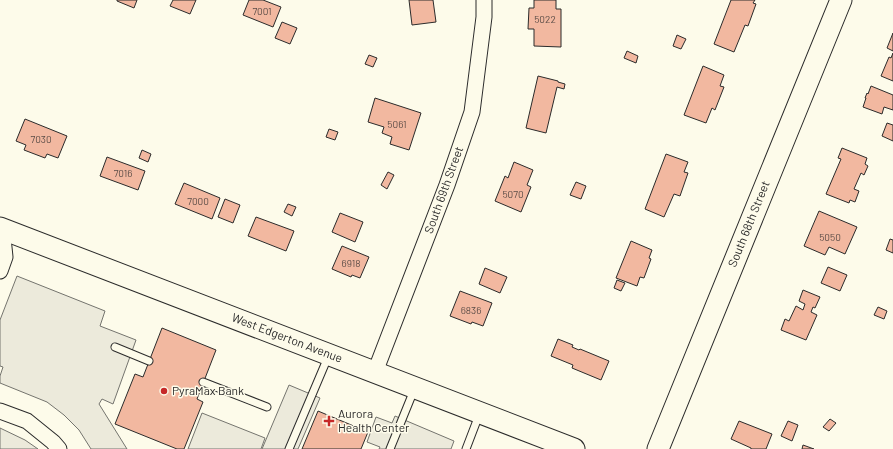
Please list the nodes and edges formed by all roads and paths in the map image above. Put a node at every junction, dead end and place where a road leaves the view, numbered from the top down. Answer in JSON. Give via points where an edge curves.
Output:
{"nodes":[{"id":1,"x":484,"y":0,"type":"edge"},
{"id":2,"x":841,"y":0,"type":"edge"},
{"id":3,"x":1,"y":229,"type":"edge"},
{"id":4,"x":0,"y":271,"type":"edge"},
{"id":5,"x":115,"y":347,"type":"dead end"},
{"id":6,"x":328,"y":354,"type":"junction"},
{"id":7,"x":149,"y":361,"type":"dead end"},
{"id":8,"x":375,"y":372,"type":"junction"},
{"id":9,"x":203,"y":382,"type":"dead end"},
{"id":10,"x":415,"y":388,"type":"junction"},
{"id":11,"x":267,"y":407,"type":"dead end"},
{"id":12,"x":0,"y":411,"type":"edge"},
{"id":13,"x":480,"y":413,"type":"junction"},
{"id":14,"x":59,"y":449,"type":"edge"},
{"id":15,"x":289,"y":449,"type":"edge"},
{"id":16,"x":390,"y":449,"type":"edge"},
{"id":17,"x":466,"y":449,"type":"edge"},
{"id":18,"x":574,"y":449,"type":"edge"},
{"id":19,"x":658,"y":449,"type":"edge"}],
"edges":[{"from":1,"to":8,"type":"street","name":"South 69th Street","via":[[472,112],[447,185]]},
{"from":2,"to":19,"type":"street","name":"South 68th Street"},
{"from":3,"to":4,"type":"street","via":[[5,257]]},
{"from":3,"to":6,"type":"street","name":"West Edgerton Avenue"},
{"from":5,"to":7,"type":"lane"},
{"from":6,"to":8,"type":"street","name":"West Edgerton Avenue"},
{"from":6,"to":15,"type":"lane"},
{"from":8,"to":10,"type":"street","name":"West Edgerton Avenue"},
{"from":9,"to":11,"type":"lane"},
{"from":10,"to":13,"type":"street","name":"West Edgerton Avenue"},
{"from":10,"to":16,"type":"lane"},
{"from":12,"to":14,"type":"street","via":[[26,421]]},
{"from":13,"to":17,"type":"lane"},
{"from":13,"to":18,"type":"street","name":"West Edgerton Avenue"}]}
